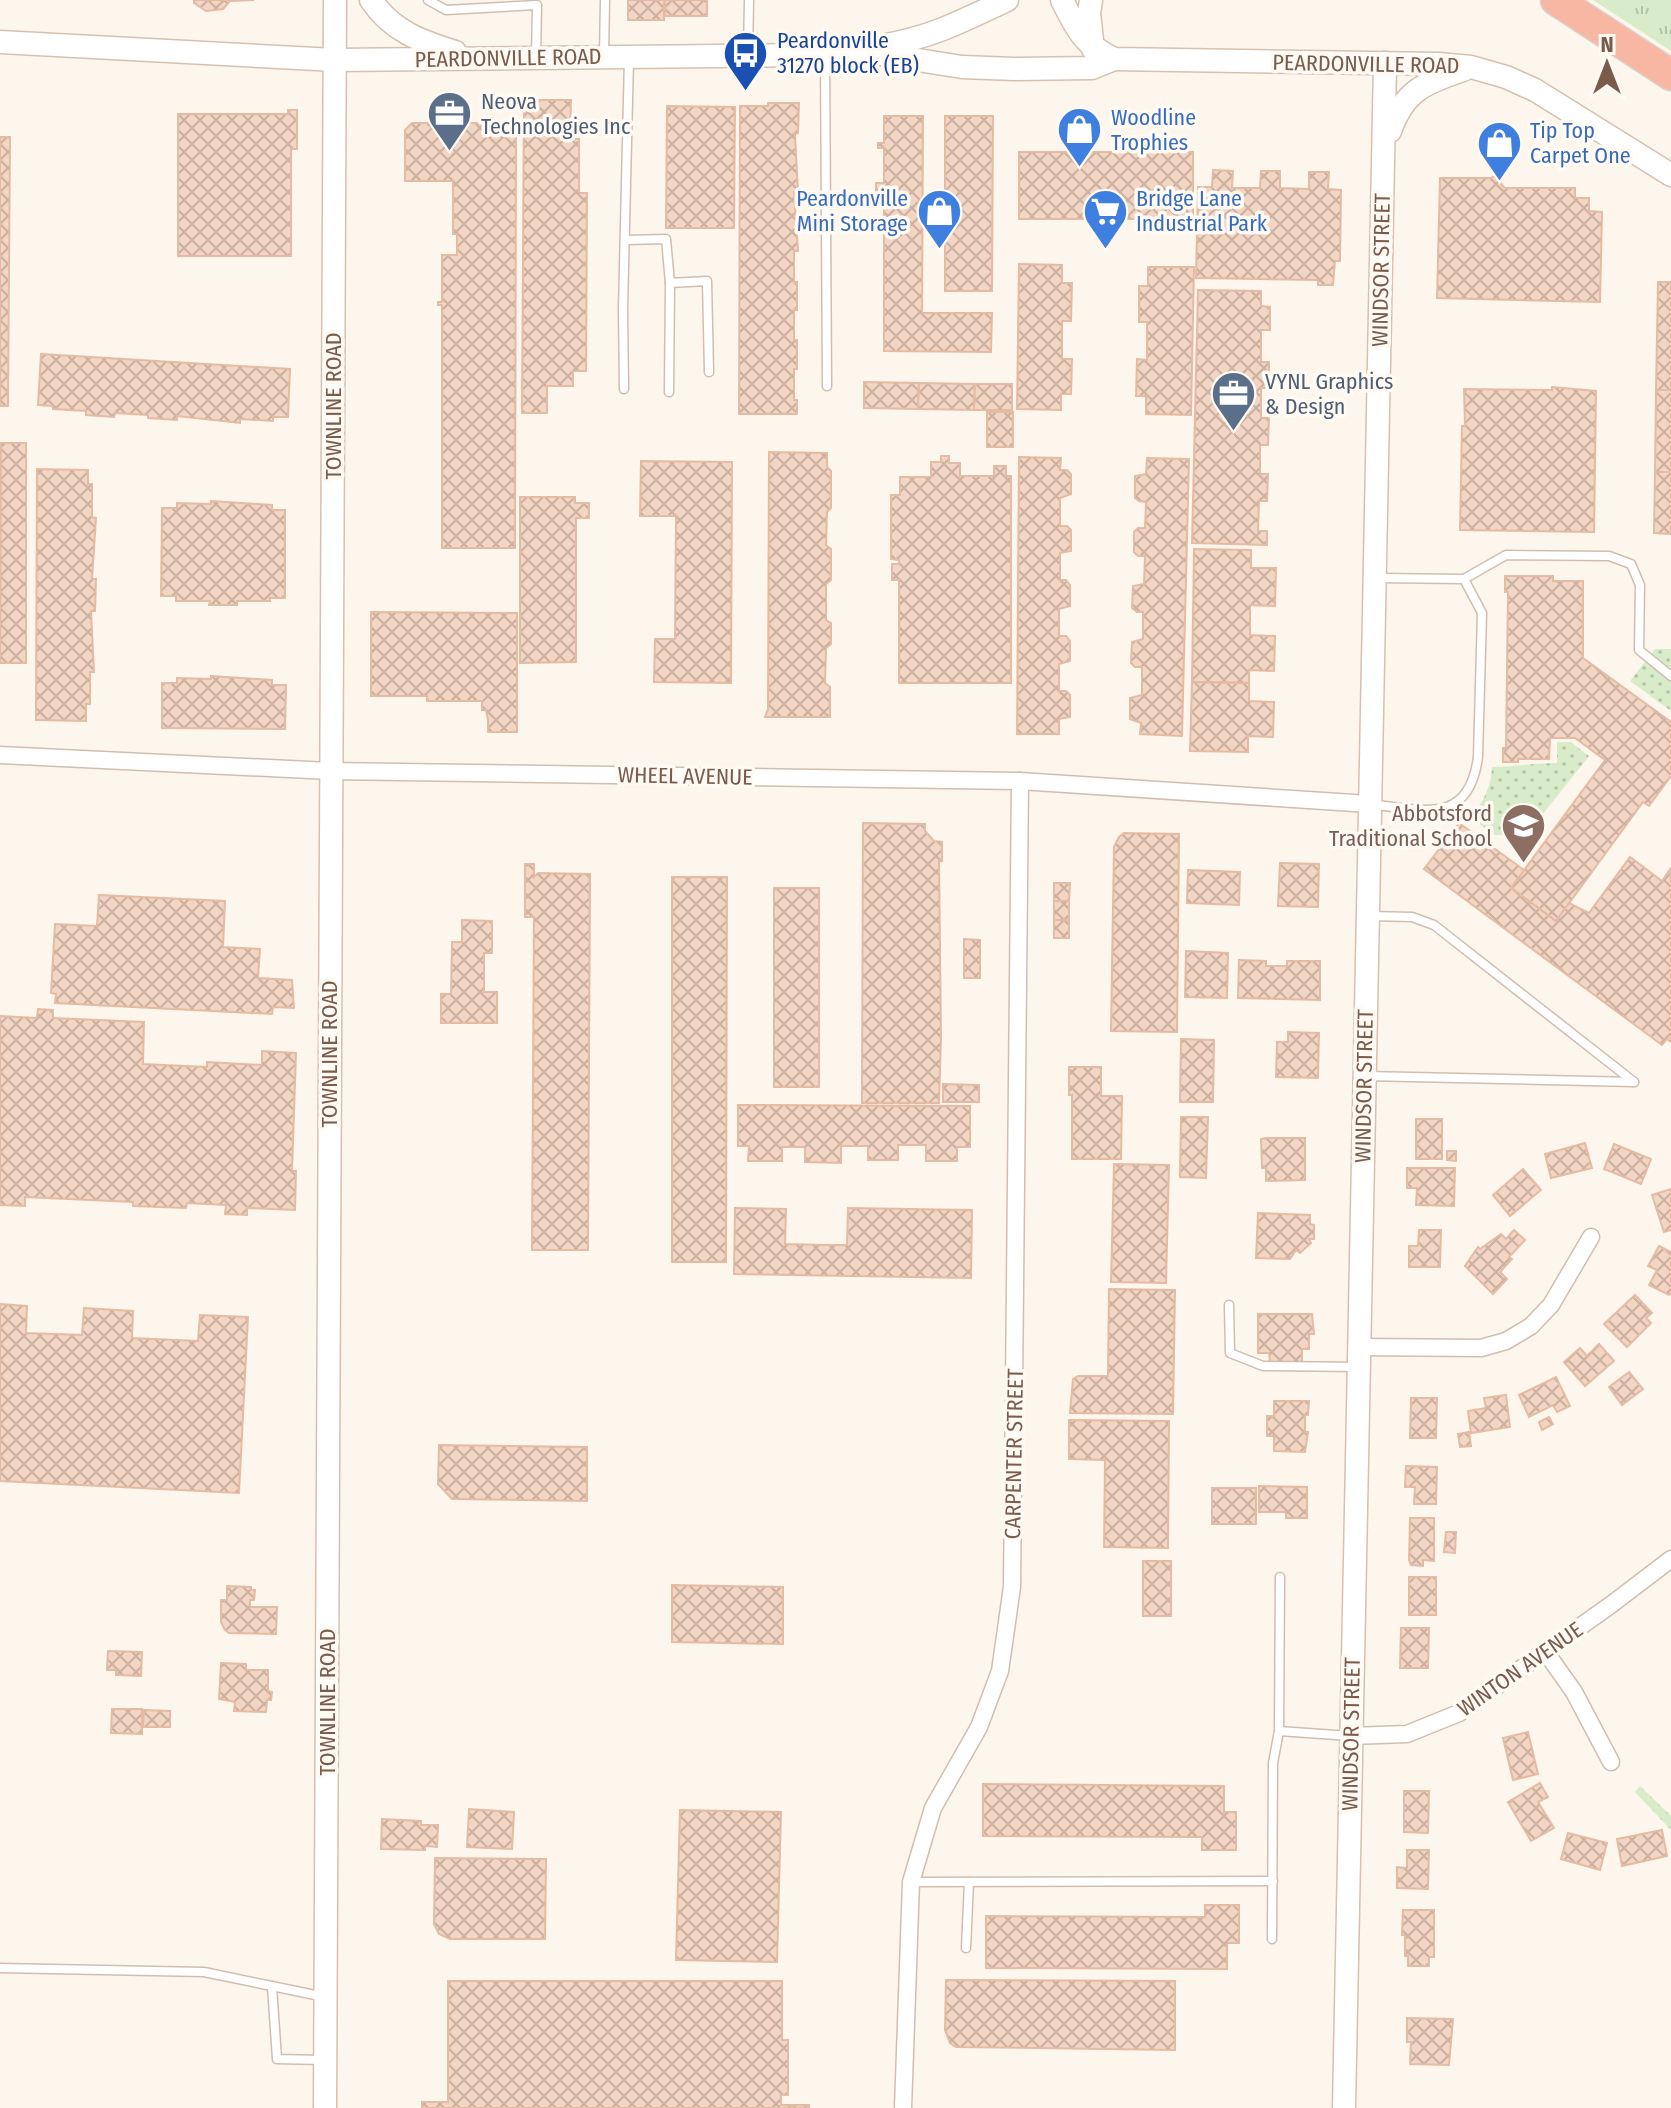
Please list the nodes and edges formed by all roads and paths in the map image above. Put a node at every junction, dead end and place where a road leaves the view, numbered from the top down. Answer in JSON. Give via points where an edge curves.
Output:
{"nodes":[{"id":1,"x":335,"y":0,"type":"edge"},
{"id":2,"x":371,"y":0,"type":"edge"},
{"id":3,"x":428,"y":0,"type":"edge"},
{"id":4,"x":605,"y":0,"type":"edge"},
{"id":5,"x":749,"y":0,"type":"edge"},
{"id":6,"x":1007,"y":0,"type":"edge"},
{"id":7,"x":1062,"y":0,"type":"edge"},
{"id":8,"x":1091,"y":0,"type":"edge"},
{"id":9,"x":1556,"y":0,"type":"edge"},
{"id":10,"x":0,"y":42,"type":"edge"},
{"id":11,"x":1093,"y":49,"type":"junction"},
{"id":12,"x":857,"y":51,"type":"junction"},
{"id":13,"x":825,"y":54,"type":"junction"},
{"id":14,"x":748,"y":56,"type":"junction"},
{"id":15,"x":604,"y":57,"type":"junction"},
{"id":16,"x":629,"y":57,"type":"junction"},
{"id":17,"x":475,"y":58,"type":"junction"},
{"id":18,"x":536,"y":58,"type":"junction"},
{"id":19,"x":1114,"y":59,"type":"junction"},
{"id":20,"x":335,"y":60,"type":"junction"},
{"id":21,"x":1385,"y":63,"type":"junction"},
{"id":22,"x":1471,"y":67,"type":"junction"},
{"id":23,"x":1671,"y":75,"type":"edge"},
{"id":24,"x":1384,"y":148,"type":"junction"},
{"id":25,"x":1671,"y":175,"type":"edge"},
{"id":26,"x":626,"y":240,"type":"junction"},
{"id":27,"x":670,"y":283,"type":"junction"},
{"id":28,"x":709,"y":372,"type":"dead end"},
{"id":29,"x":827,"y":386,"type":"dead end"},
{"id":30,"x":624,"y":389,"type":"dead end"},
{"id":31,"x":669,"y":392,"type":"dead end"},
{"id":32,"x":1374,"y":578,"type":"junction"},
{"id":33,"x":1464,"y":579,"type":"junction"},
{"id":34,"x":1671,"y":676,"type":"edge"},
{"id":35,"x":0,"y":755,"type":"edge"},
{"id":36,"x":330,"y":771,"type":"junction"},
{"id":37,"x":1020,"y":781,"type":"junction"},
{"id":38,"x":1369,"y":804,"type":"junction"},
{"id":39,"x":1367,"y":916,"type":"junction"},
{"id":40,"x":1364,"y":1076,"type":"junction"},
{"id":41,"x":1591,"y":1237,"type":"dead end"},
{"id":42,"x":1229,"y":1305,"type":"dead end"},
{"id":43,"x":1359,"y":1357,"type":"junction"},
{"id":44,"x":1671,"y":1559,"type":"edge"},
{"id":45,"x":1280,"y":1577,"type":"dead end"},
{"id":46,"x":1545,"y":1651,"type":"junction"},
{"id":47,"x":1279,"y":1731,"type":"junction"},
{"id":48,"x":1351,"y":1736,"type":"junction"},
{"id":49,"x":1611,"y":1762,"type":"dead end"},
{"id":50,"x":1273,"y":1881,"type":"junction"},
{"id":51,"x":911,"y":1882,"type":"junction"},
{"id":52,"x":969,"y":1882,"type":"junction"},
{"id":53,"x":1272,"y":1939,"type":"dead end"},
{"id":54,"x":966,"y":1948,"type":"dead end"},
{"id":55,"x":0,"y":1968,"type":"edge"},
{"id":56,"x":272,"y":1986,"type":"junction"},
{"id":57,"x":326,"y":1997,"type":"junction"},
{"id":58,"x":326,"y":2060,"type":"junction"},
{"id":59,"x":325,"y":2108,"type":"edge"},
{"id":60,"x":903,"y":2108,"type":"edge"},
{"id":61,"x":1344,"y":2108,"type":"edge"}],
"edges":[{"from":1,"to":20,"type":"street","name":"TOWNLINE ROAD"},
{"from":2,"to":17,"type":"street","via":[[382,17],[418,40]]},
{"from":3,"to":18,"type":"lane","via":[[446,10],[537,5]]},
{"from":4,"to":15,"type":"lane"},
{"from":5,"to":14,"type":"lane"},
{"from":6,"to":12,"type":"street","name":"PEARDONVILLE ROAD","via":[[941,30]]},
{"from":7,"to":11,"type":"street","name":"PEARDONVILLE ROAD","via":[[1078,33]]},
{"from":8,"to":11,"type":"street"},
{"from":9,"to":23,"type":"highway"},
{"from":10,"to":20,"type":"street","name":"PEARDONVILLE ROAD"},
{"from":11,"to":19,"type":"street","name":"PEARDONVILLE ROAD"},
{"from":12,"to":13,"type":"street","name":"PEARDONVILLE ROAD"},
{"from":12,"to":19,"type":"street","via":[[962,67],[1092,68]]},
{"from":13,"to":14,"type":"street","name":"PEARDONVILLE ROAD"},
{"from":13,"to":29,"type":"lane"},
{"from":14,"to":16,"type":"street","name":"PEARDONVILLE ROAD"},
{"from":15,"to":16,"type":"street","name":"PEARDONVILLE ROAD"},
{"from":15,"to":18,"type":"street","name":"PEARDONVILLE ROAD"},
{"from":16,"to":26,"type":"lane"},
{"from":17,"to":18,"type":"street","name":"PEARDONVILLE ROAD"},
{"from":17,"to":20,"type":"street","name":"PEARDONVILLE ROAD"},
{"from":19,"to":21,"type":"street","name":"PEARDONVILLE ROAD"},
{"from":20,"to":36,"type":"street","name":"TOWNLINE ROAD"},
{"from":21,"to":22,"type":"street","name":"PEARDONVILLE ROAD"},
{"from":21,"to":24,"type":"street","name":"WINDSOR STREET"},
{"from":22,"to":24,"type":"street","via":[[1430,81],[1413,94],[1398,108]]},
{"from":22,"to":25,"type":"street","name":"PEARDONVILLE ROAD","via":[[1535,90]]},
{"from":24,"to":32,"type":"street","name":"WINDSOR STREET"},
{"from":26,"to":27,"type":"lane","via":[[666,239]]},
{"from":26,"to":30,"type":"lane"},
{"from":27,"to":28,"type":"lane","via":[[707,281]]},
{"from":27,"to":31,"type":"lane"},
{"from":32,"to":33,"type":"lane"},
{"from":32,"to":38,"type":"street","name":"WINDSOR STREET"},
{"from":33,"to":34,"type":"lane","via":[[1506,555],[1609,556],[1631,564],[1640,585],[1639,650]]},
{"from":33,"to":38,"type":"lane","via":[[1482,613],[1476,775],[1455,805],[1434,811]]},
{"from":35,"to":36,"type":"street","name":"WHEEL AVENUE"},
{"from":36,"to":37,"type":"street","name":"WHEEL AVENUE"},
{"from":36,"to":57,"type":"street","name":"TOWNLINE ROAD"},
{"from":37,"to":38,"type":"street","name":"WHEEL AVENUE"},
{"from":37,"to":51,"type":"street","name":"CARPENTER STREET","via":[[1012,1587],[1000,1671],[979,1727],[933,1808]]},
{"from":38,"to":39,"type":"street","name":"WINDSOR STREET"},
{"from":39,"to":40,"type":"street","name":"WINDSOR STREET"},
{"from":39,"to":40,"type":"lane","via":[[1412,917],[1434,925],[1634,1082]]},
{"from":40,"to":43,"type":"street","name":"WINDSOR STREET"},
{"from":41,"to":43,"type":"street","via":[[1551,1305],[1506,1341],[1481,1348]]},
{"from":42,"to":43,"type":"lane","via":[[1230,1353],[1263,1366]]},
{"from":43,"to":48,"type":"street","name":"WINDSOR STREET"},
{"from":44,"to":46,"type":"street","name":"WINTON AVENUE"},
{"from":45,"to":47,"type":"lane"},
{"from":46,"to":48,"type":"street","name":"WINTON AVENUE","via":[[1434,1725],[1407,1734]]},
{"from":46,"to":49,"type":"street"},
{"from":47,"to":48,"type":"lane"},
{"from":47,"to":50,"type":"lane","via":[[1273,1763]]},
{"from":48,"to":61,"type":"street","name":"WINDSOR STREET"},
{"from":50,"to":52,"type":"lane"},
{"from":50,"to":53,"type":"lane"},
{"from":51,"to":52,"type":"lane"},
{"from":51,"to":60,"type":"street","name":"CARPENTER STREET"},
{"from":52,"to":54,"type":"lane"},
{"from":55,"to":56,"type":"lane","via":[[204,1972]]},
{"from":56,"to":57,"type":"lane"},
{"from":56,"to":58,"type":"lane","via":[[277,2059]]},
{"from":57,"to":58,"type":"street","name":"TOWNLINE ROAD"},
{"from":58,"to":59,"type":"street","name":"TOWNLINE ROAD"}]}
